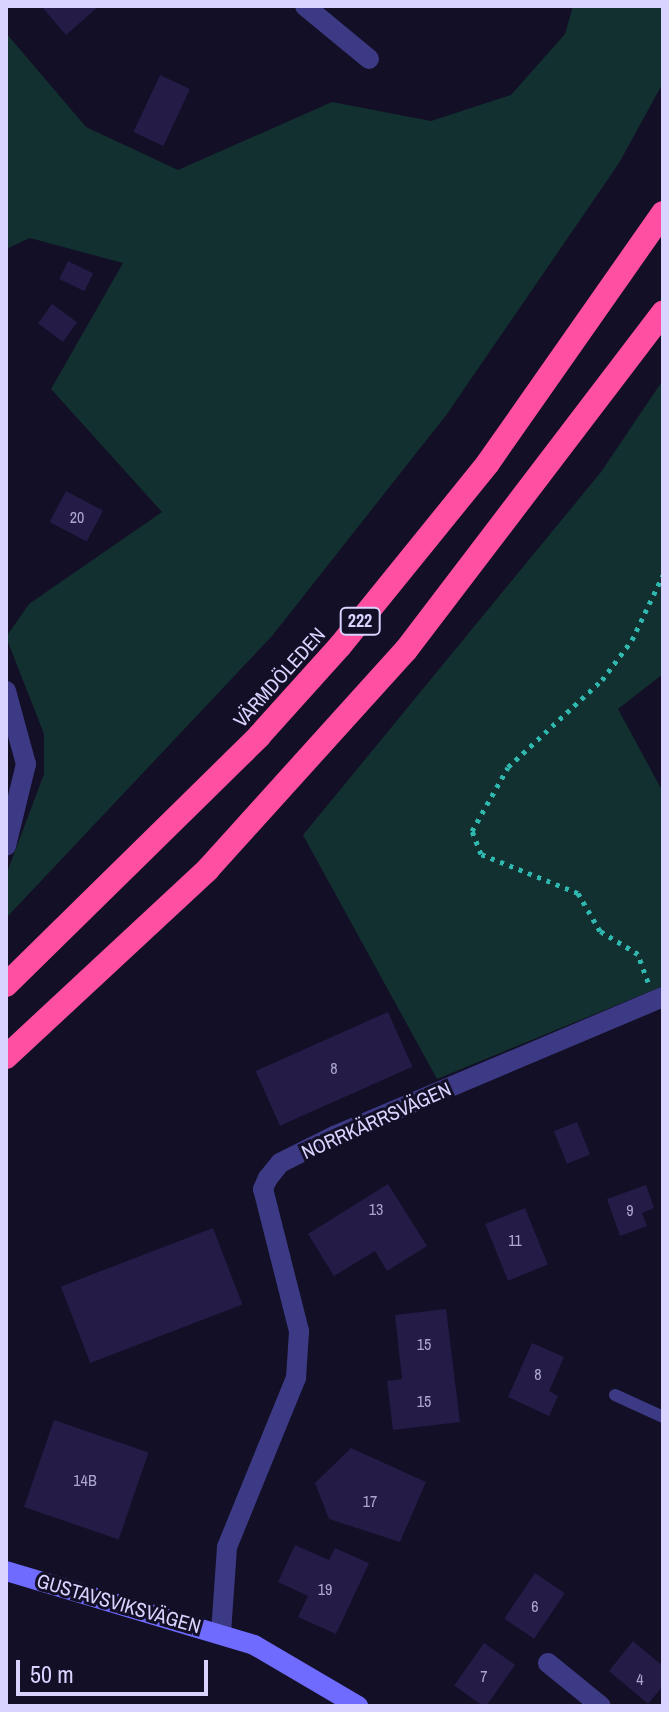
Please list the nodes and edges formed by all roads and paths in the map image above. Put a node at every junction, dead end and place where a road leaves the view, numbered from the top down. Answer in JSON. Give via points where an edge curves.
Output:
{"nodes":[{"id":1,"x":305,"y":6,"type":"edge"},
{"id":2,"x":369,"y":59,"type":"dead end"},
{"id":3,"x":663,"y":213,"type":"edge"},
{"id":4,"x":663,"y":313,"type":"edge"},
{"id":5,"x":663,"y":575,"type":"edge"},
{"id":6,"x":6,"y":691,"type":"edge"},
{"id":7,"x":6,"y":846,"type":"edge"},
{"id":8,"x":6,"y":985,"type":"edge"},
{"id":9,"x":659,"y":998,"type":"edge"},
{"id":10,"x":6,"y":1057,"type":"edge"},
{"id":11,"x":615,"y":1395,"type":"dead end"},
{"id":12,"x":663,"y":1417,"type":"edge"},
{"id":13,"x":6,"y":1571,"type":"edge"},
{"id":14,"x":221,"y":1633,"type":"junction"},
{"id":15,"x":548,"y":1663,"type":"dead end"},
{"id":16,"x":358,"y":1706,"type":"edge"},
{"id":17,"x":601,"y":1706,"type":"edge"}],
"edges":[{"from":1,"to":2,"type":"street"},
{"from":3,"to":8,"type":"highway","name":"VÄRMDÖLEDEN","number":"222","via":[[488,463],[340,646],[259,736]]},
{"from":4,"to":10,"type":"highway","number":"222","via":[[406,650],[208,869]]},
{"from":5,"to":9,"type":"path","via":[[632,640],[602,680],[508,767],[472,831],[481,854],[578,893],[600,931],[638,954]]},
{"from":6,"to":7,"type":"street","via":[[25,737],[26,764]]},
{"from":9,"to":14,"type":"street","name":"NORRKÄRRSVÄGEN","via":[[334,1136],[280,1163],[268,1178],[263,1189],[299,1331],[296,1378],[227,1547]]},
{"from":11,"to":12,"type":"lane"},
{"from":13,"to":14,"type":"street","name":"GUSTAVSVIKSVÄGEN"},
{"from":14,"to":16,"type":"street","name":"GUSTAVSVIKSVÄGEN","via":[[280,1657]]},
{"from":15,"to":17,"type":"street"}]}
